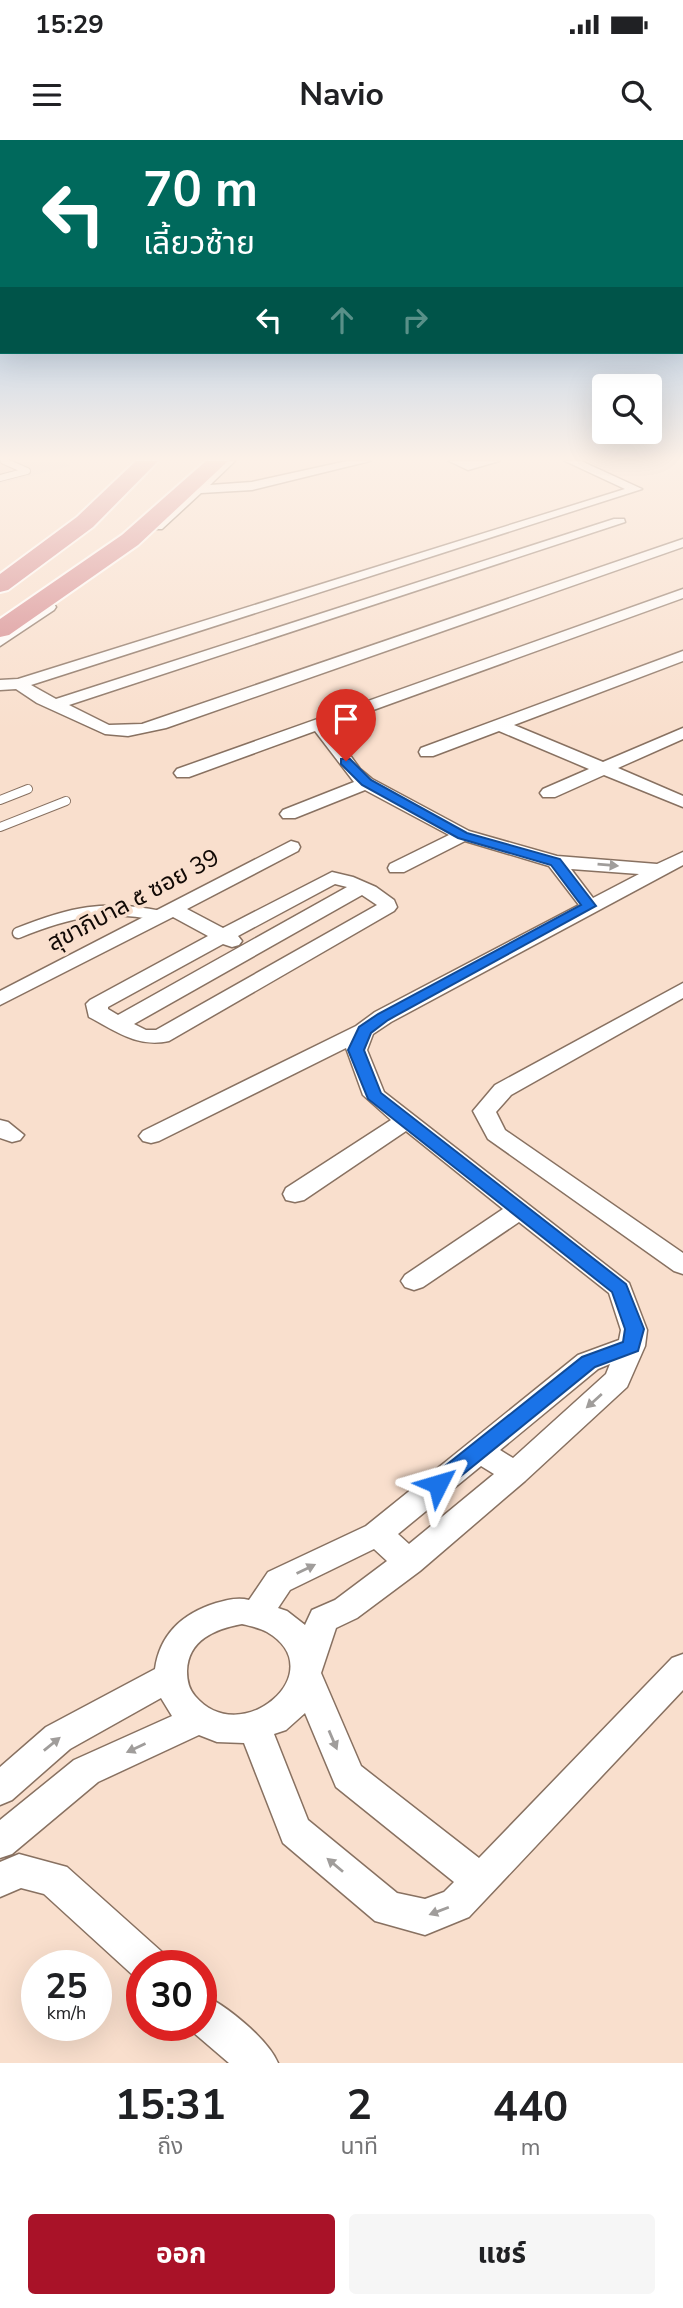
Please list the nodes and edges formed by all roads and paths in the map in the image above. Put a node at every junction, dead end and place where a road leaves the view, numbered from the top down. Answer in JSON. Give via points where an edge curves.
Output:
{"nodes":[{"id":1,"x":46,"y":551,"type":"edge"},
{"id":2,"x":89,"y":551,"type":"edge"},
{"id":3,"x":114,"y":551,"type":"edge"},
{"id":4,"x":127,"y":551,"type":"edge"},
{"id":5,"x":441,"y":551,"type":"edge"},
{"id":6,"x":530,"y":551,"type":"edge"},
{"id":7,"x":661,"y":551,"type":"edge"},
{"id":8,"x":0,"y":585,"type":"edge"},
{"id":9,"x":683,"y":593,"type":"edge"},
{"id":10,"x":0,"y":610,"type":"edge"},
{"id":11,"x":0,"y":630,"type":"edge"},
{"id":12,"x":0,"y":642,"type":"edge"},
{"id":13,"x":683,"y":656,"type":"edge"},
{"id":14,"x":19,"y":684,"type":"junction"},
{"id":15,"x":0,"y":685,"type":"edge"},
{"id":16,"x":56,"y":704,"type":"junction"},
{"id":17,"x":318,"y":723,"type":"junction"},
{"id":18,"x":498,"y":724,"type":"junction"},
{"id":19,"x":683,"y":733,"type":"edge"},
{"id":20,"x":427,"y":752,"type":"dead end"},
{"id":21,"x":604,"y":767,"type":"junction"},
{"id":22,"x":183,"y":773,"type":"dead end"},
{"id":23,"x":366,"y":783,"type":"junction"},
{"id":24,"x":28,"y":789,"type":"dead end"},
{"id":25,"x":549,"y":793,"type":"dead end"},
{"id":26,"x":0,"y":800,"type":"edge"},
{"id":27,"x":66,"y":801,"type":"dead end"},
{"id":28,"x":683,"y":802,"type":"edge"},
{"id":29,"x":289,"y":814,"type":"dead end"},
{"id":30,"x":0,"y":827,"type":"edge"},
{"id":31,"x":463,"y":835,"type":"junction"},
{"id":32,"x":291,"y":847,"type":"dead end"},
{"id":33,"x":683,"y":858,"type":"edge"},
{"id":34,"x":556,"y":862,"type":"junction"},
{"id":35,"x":397,"y":868,"type":"dead end"},
{"id":36,"x":660,"y":870,"type":"junction"},
{"id":37,"x":360,"y":888,"type":"junction"},
{"id":38,"x":589,"y":906,"type":"junction"},
{"id":39,"x":167,"y":913,"type":"junction"},
{"id":40,"x":18,"y":933,"type":"dead end"},
{"id":41,"x":222,"y":936,"type":"junction"},
{"id":42,"x":257,"y":946,"type":"junction"},
{"id":43,"x":293,"y":960,"type":"junction"},
{"id":44,"x":683,"y":989,"type":"edge"},
{"id":45,"x":0,"y":999,"type":"edge"},
{"id":46,"x":118,"y":1024,"type":"junction"},
{"id":47,"x":364,"y":1031,"type":"junction"},
{"id":48,"x":407,"y":1120,"type":"junction"},
{"id":49,"x":151,"y":1136,"type":"dead end"},
{"id":50,"x":295,"y":1194,"type":"dead end"},
{"id":51,"x":519,"y":1210,"type":"junction"},
{"id":52,"x":683,"y":1265,"type":"edge"},
{"id":53,"x":414,"y":1281,"type":"dead end"},
{"id":54,"x":632,"y":1346,"type":"junction"},
{"id":55,"x":478,"y":1450,"type":"junction"},
{"id":56,"x":515,"y":1473,"type":"junction"},
{"id":57,"x":377,"y":1534,"type":"junction"},
{"id":58,"x":409,"y":1562,"type":"junction"},
{"id":59,"x":258,"y":1613,"type":"junction"},
{"id":60,"x":683,"y":1668,"type":"edge"},
{"id":61,"x":307,"y":1669,"type":"junction"},
{"id":62,"x":170,"y":1677,"type":"junction"},
{"id":63,"x":198,"y":1720,"type":"junction"},
{"id":64,"x":256,"y":1727,"type":"junction"},
{"id":65,"x":0,"y":1789,"type":"edge"},
{"id":66,"x":0,"y":1842,"type":"edge"},
{"id":67,"x":0,"y":1880,"type":"edge"},
{"id":68,"x":481,"y":1881,"type":"junction"},
{"id":69,"x":132,"y":1950,"type":"edge"},
{"id":70,"x":217,"y":2027,"type":"edge"},
{"id":71,"x":258,"y":2063,"type":"edge"}],
"edges":[{"from":1,"to":8,"type":"highway"},
{"from":2,"to":10,"type":"highway"},
{"from":3,"to":11,"type":"highway"},
{"from":4,"to":12,"type":"street"},
{"from":5,"to":14,"type":"street"},
{"from":6,"to":16,"type":"street"},
{"from":7,"to":16,"type":"street","via":[[160,725],[110,732]]},
{"from":9,"to":17,"type":"street"},
{"from":13,"to":18,"type":"street"},
{"from":14,"to":15,"type":"street"},
{"from":14,"to":16,"type":"street"},
{"from":17,"to":22,"type":"street"},
{"from":17,"to":23,"type":"street"},
{"from":18,"to":20,"type":"street"},
{"from":18,"to":21,"type":"street"},
{"from":19,"to":21,"type":"street"},
{"from":21,"to":25,"type":"street"},
{"from":21,"to":28,"type":"street"},
{"from":23,"to":29,"type":"street"},
{"from":23,"to":31,"type":"street"},
{"from":24,"to":26,"type":"lane"},
{"from":27,"to":30,"type":"lane"},
{"from":31,"to":34,"type":"street"},
{"from":31,"to":35,"type":"street"},
{"from":32,"to":39,"type":"street","name":"สุขาภิบาล ๕ ซอย 39"},
{"from":33,"to":36,"type":"street"},
{"from":34,"to":36,"type":"street","one_way":true},
{"from":34,"to":38,"type":"street"},
{"from":36,"to":38,"type":"street"},
{"from":37,"to":41,"type":"street","via":[[337,878],[325,880]]},
{"from":37,"to":42,"type":"street"},
{"from":37,"to":43,"type":"street","via":[[378,896],[387,907]]},
{"from":38,"to":47,"type":"street"},
{"from":39,"to":40,"type":"lane","via":[[103,908],[69,913]]},
{"from":39,"to":41,"type":"street"},
{"from":39,"to":45,"type":"street","name":"สุขาภิบาล ๕ ซอย 39"},
{"from":41,"to":42,"type":"street","via":[[243,947]]},
{"from":41,"to":46,"type":"street","via":[[97,1004],[101,1015]]},
{"from":42,"to":43,"type":"street"},
{"from":42,"to":46,"type":"street"},
{"from":43,"to":46,"type":"street","via":[[162,1036],[142,1037]]},
{"from":44,"to":52,"type":"street","via":[[503,1090],[484,1111],[496,1135]]},
{"from":47,"to":48,"type":"street","via":[[356,1050],[368,1083],[374,1095]]},
{"from":47,"to":49,"type":"street"},
{"from":48,"to":50,"type":"street"},
{"from":48,"to":51,"type":"street"},
{"from":51,"to":53,"type":"street"},
{"from":51,"to":54,"type":"street","via":[[620,1289],[634,1329]]},
{"from":54,"to":55,"type":"street","via":[[589,1362]]},
{"from":54,"to":56,"type":"street","one_way":true,"via":[[617,1380]]},
{"from":55,"to":56,"type":"street"},
{"from":55,"to":57,"type":"street"},
{"from":56,"to":58,"type":"street"},
{"from":57,"to":58,"type":"street"},
{"from":59,"to":57,"type":"street","one_way":true,"via":[[279,1581]]},
{"from":58,"to":61,"type":"street","via":[[345,1609],[323,1619]]},
{"from":59,"to":61,"type":"street","via":[[293,1631],[303,1644]]},
{"from":59,"to":62,"type":"street","via":[[223,1614],[190,1630],[178,1644]]},
{"from":60,"to":68,"type":"street"},
{"from":61,"to":64,"type":"street","via":[[302,1694],[290,1708]]},
{"from":61,"to":68,"type":"street","one_way":true,"via":[[348,1776]]},
{"from":62,"to":63,"type":"street","via":[[173,1693]]},
{"from":65,"to":62,"type":"street","one_way":true,"via":[[58,1738]]},
{"from":63,"to":64,"type":"street","via":[[236,1730]]},
{"from":63,"to":66,"type":"street","one_way":true,"via":[[86,1771]]},
{"from":68,"to":64,"type":"street","one_way":true,"via":[[456,1905],[425,1917],[388,1909],[295,1831]]},
{"from":67,"to":69,"type":"street","via":[[19,1871],[54,1880]]},
{"from":70,"to":71,"type":"street"}]}
